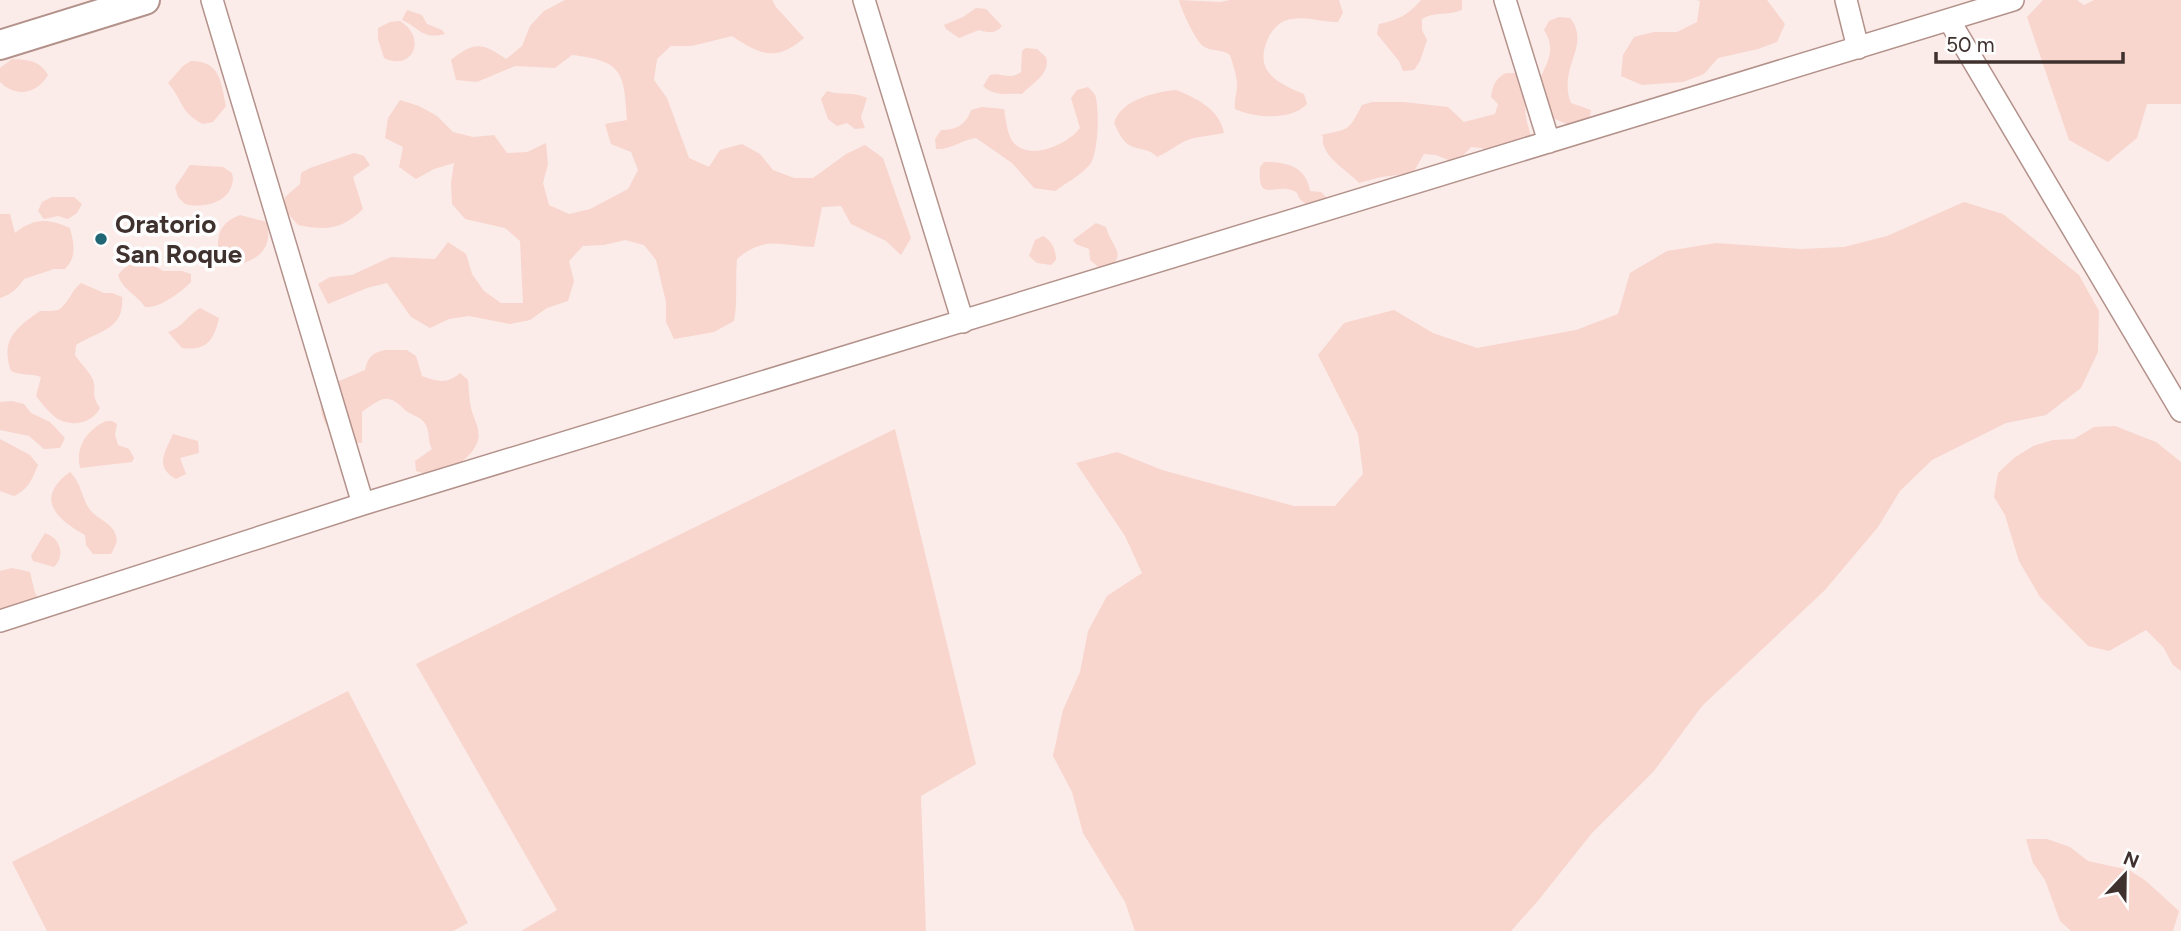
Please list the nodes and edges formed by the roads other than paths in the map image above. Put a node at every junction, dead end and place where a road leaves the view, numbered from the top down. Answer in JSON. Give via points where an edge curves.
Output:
{"nodes":[{"id":1,"x":145,"y":0,"type":"edge"},
{"id":2,"x":212,"y":0,"type":"edge"},
{"id":3,"x":864,"y":0,"type":"edge"},
{"id":4,"x":1505,"y":0,"type":"edge"},
{"id":5,"x":1846,"y":0,"type":"edge"},
{"id":6,"x":2013,"y":0,"type":"edge"},
{"id":7,"x":1949,"y":20,"type":"junction"},
{"id":8,"x":0,"y":45,"type":"edge"},
{"id":9,"x":1858,"y":48,"type":"junction"},
{"id":10,"x":1549,"y":142,"type":"junction"},
{"id":11,"x":963,"y":322,"type":"junction"},
{"id":12,"x":2181,"y":411,"type":"edge"},
{"id":13,"x":363,"y":504,"type":"junction"},
{"id":14,"x":0,"y":621,"type":"edge"}],
"edges":[{"from":1,"to":8,"type":"main road"},
{"from":2,"to":13,"type":"street"},
{"from":3,"to":11,"type":"street"},
{"from":4,"to":10,"type":"street"},
{"from":5,"to":9,"type":"street"},
{"from":6,"to":7,"type":"street"},
{"from":7,"to":9,"type":"street"},
{"from":7,"to":12,"type":"street"},
{"from":9,"to":10,"type":"street"},
{"from":10,"to":11,"type":"street"},
{"from":11,"to":13,"type":"street"},
{"from":13,"to":14,"type":"street"}]}
